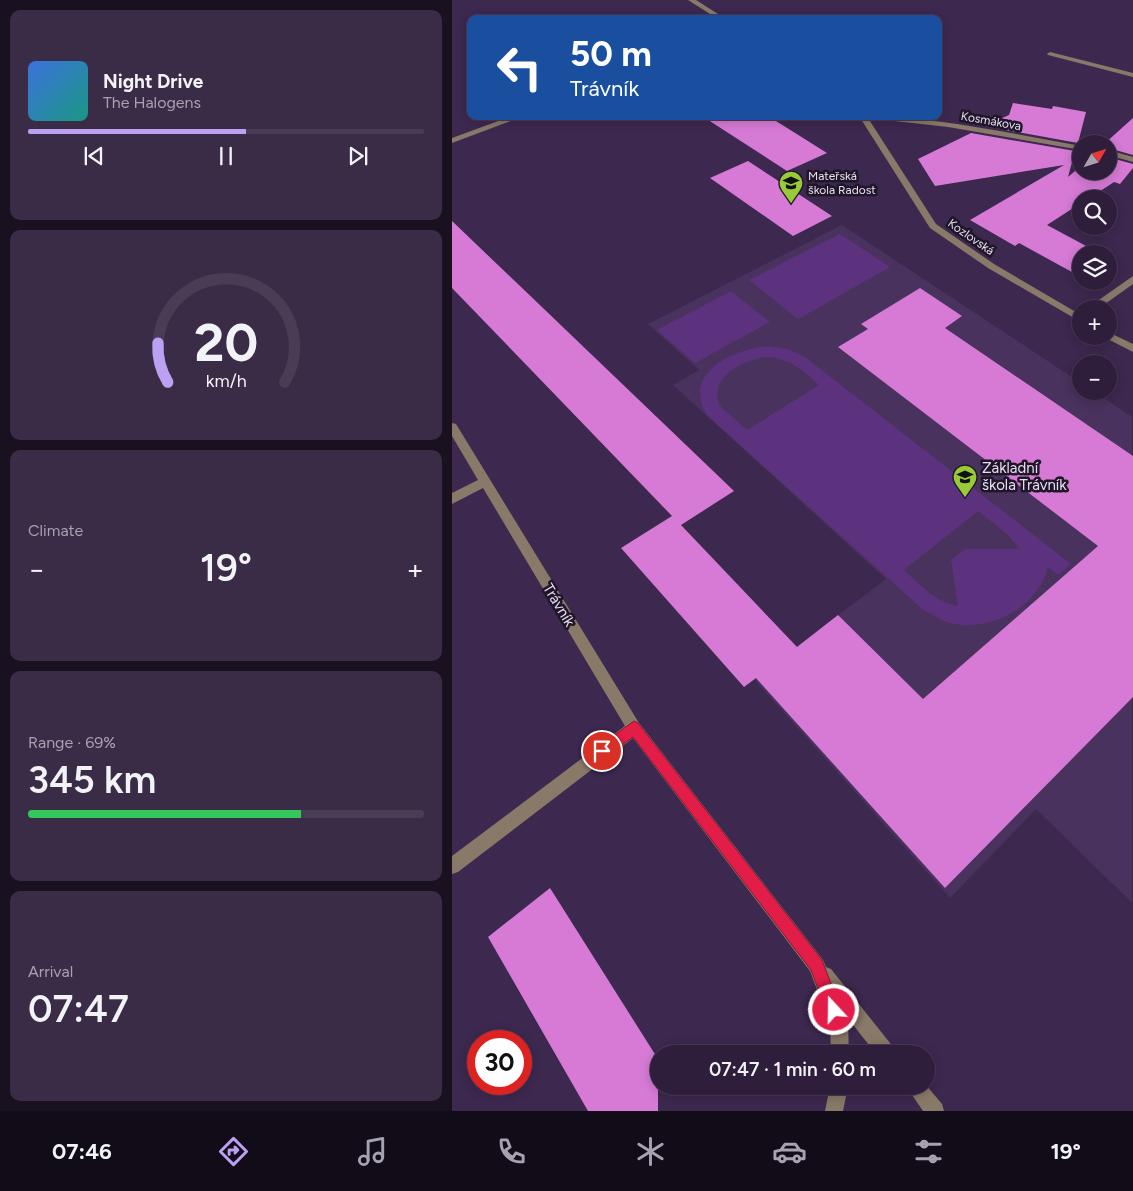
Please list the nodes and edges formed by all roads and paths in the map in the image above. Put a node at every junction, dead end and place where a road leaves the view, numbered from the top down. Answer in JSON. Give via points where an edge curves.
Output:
{"nodes":[{"id":1,"x":691,"y":0,"type":"edge"},
{"id":2,"x":716,"y":15,"type":"edge"},
{"id":3,"x":1050,"y":54,"type":"dead end"},
{"id":4,"x":1132,"y":75,"type":"edge"},
{"id":5,"x":509,"y":120,"type":"edge"},
{"id":6,"x":867,"y":120,"type":"edge"},
{"id":7,"x":902,"y":120,"type":"edge"},
{"id":8,"x":452,"y":141,"type":"edge"},
{"id":9,"x":1072,"y":146,"type":"edge"},
{"id":10,"x":1117,"y":155,"type":"edge"},
{"id":11,"x":1132,"y":160,"type":"edge"},
{"id":12,"x":1132,"y":279,"type":"edge"},
{"id":13,"x":1103,"y":300,"type":"edge"},
{"id":14,"x":1072,"y":313,"type":"edge"},
{"id":15,"x":1117,"y":340,"type":"edge"},
{"id":16,"x":1132,"y":349,"type":"edge"},
{"id":17,"x":452,"y":427,"type":"edge"},
{"id":18,"x":484,"y":482,"type":"junction"},
{"id":19,"x":452,"y":499,"type":"edge"},
{"id":20,"x":634,"y":728,"type":"junction"},
{"id":21,"x":452,"y":866,"type":"edge"},
{"id":22,"x":817,"y":966,"type":"junction"},
{"id":23,"x":840,"y":1045,"type":"edge"},
{"id":24,"x":881,"y":1045,"type":"edge"},
{"id":25,"x":837,"y":1095,"type":"edge"},
{"id":26,"x":922,"y":1095,"type":"edge"},
{"id":27,"x":834,"y":1111,"type":"edge"},
{"id":28,"x":935,"y":1111,"type":"edge"}],
"edges":[{"from":1,"to":2,"type":"street"},
{"from":3,"to":4,"type":"street"},
{"from":5,"to":8,"type":"street"},
{"from":6,"to":14,"type":"street","name":"Kozlovská","via":[[933,226],[991,266]]},
{"from":7,"to":9,"type":"street","name":"Kosmákova"},
{"from":10,"to":11,"type":"street"},
{"from":12,"to":13,"type":"street"},
{"from":15,"to":16,"type":"street"},
{"from":17,"to":18,"type":"street","name":"Trávník"},
{"from":18,"to":19,"type":"street"},
{"from":18,"to":20,"type":"street","name":"Trávník"},
{"from":20,"to":21,"type":"street"},
{"from":20,"to":22,"type":"street","name":"Trávník"},
{"from":22,"to":23,"type":"street","name":"Trávník","via":[[839,1024]]},
{"from":22,"to":24,"type":"street"},
{"from":25,"to":27,"type":"street"},
{"from":26,"to":28,"type":"street"}]}
